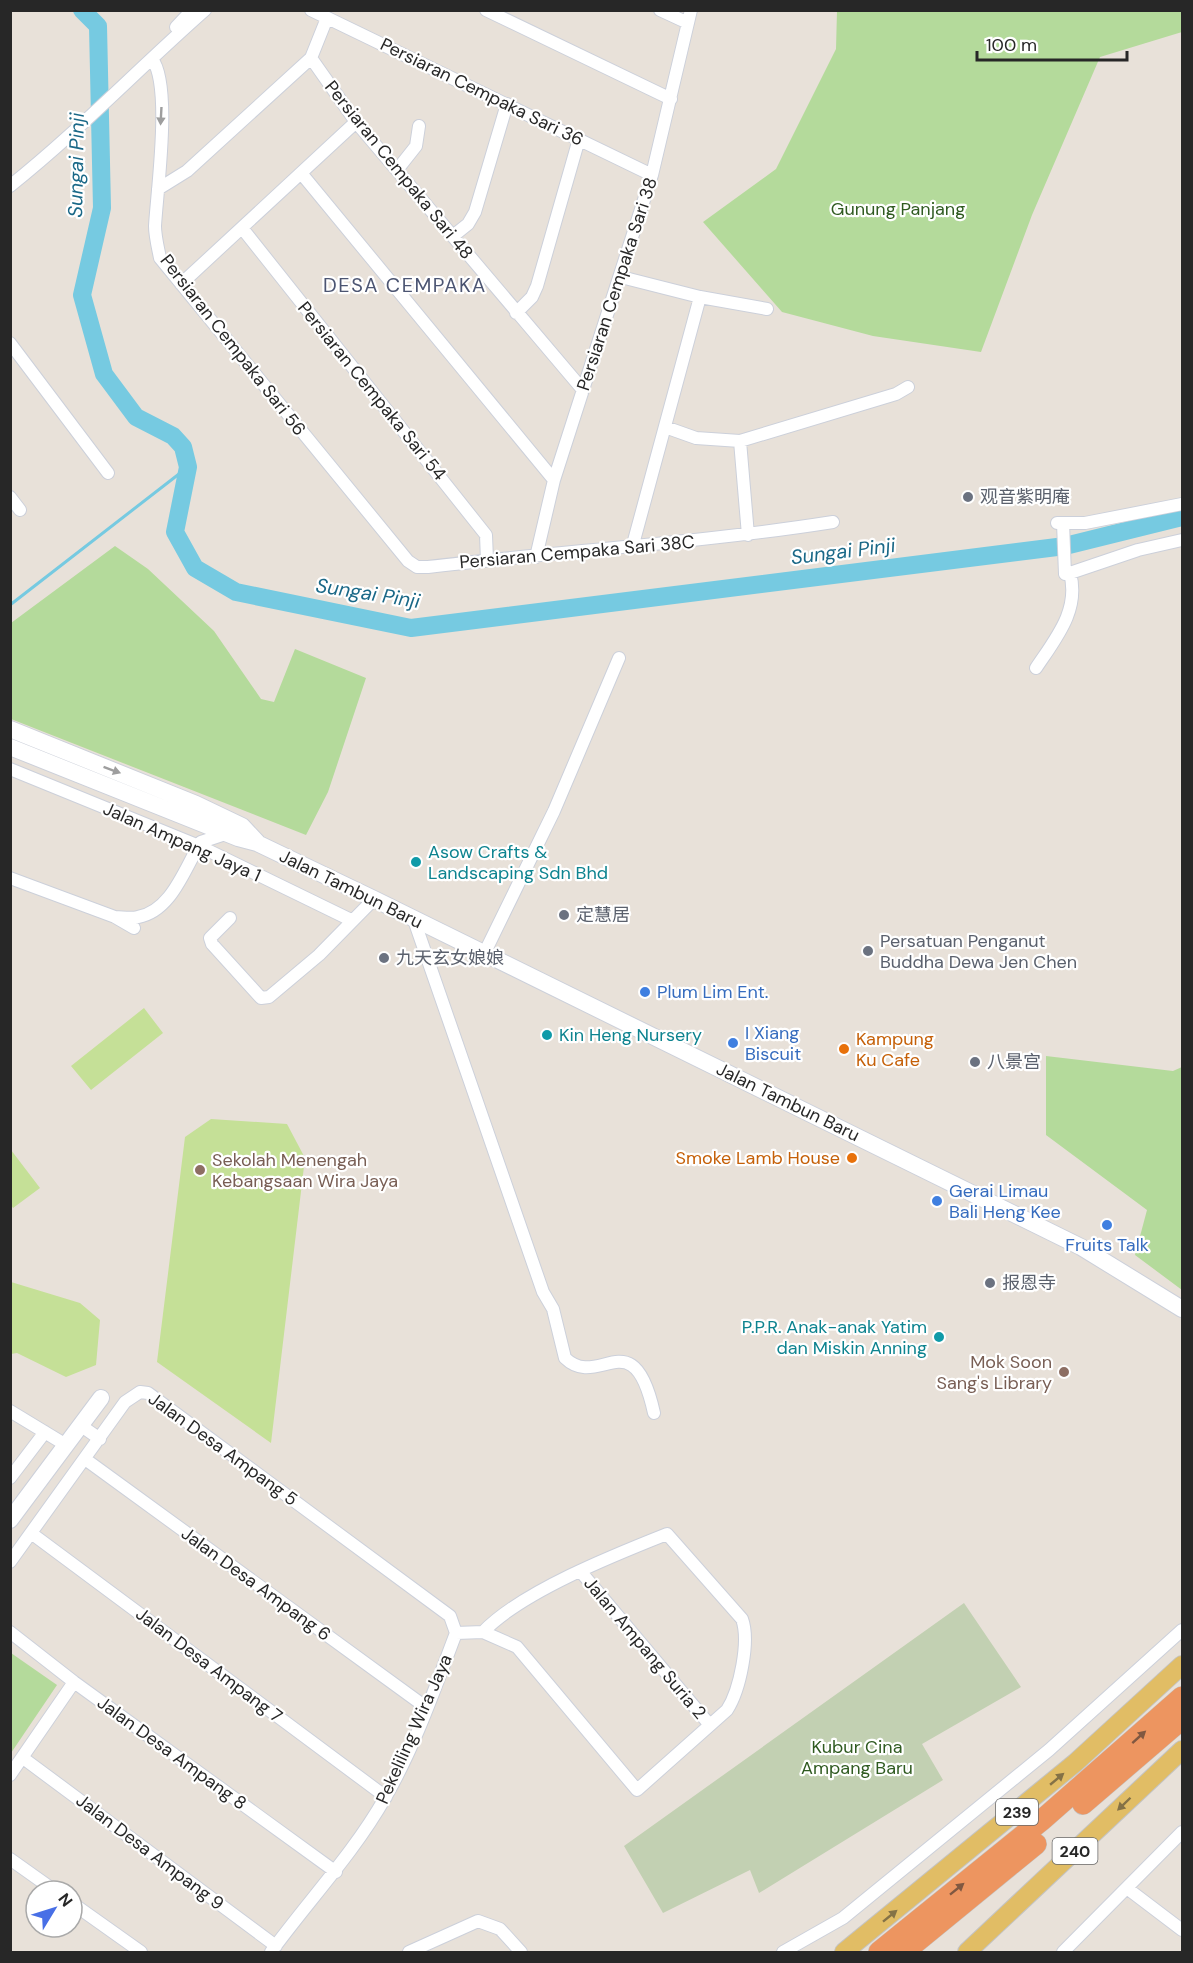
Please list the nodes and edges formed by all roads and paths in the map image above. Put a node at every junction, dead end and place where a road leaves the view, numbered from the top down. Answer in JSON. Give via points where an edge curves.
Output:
{"nodes":[{"id":1,"x":192,"y":10,"type":"edge"},
{"id":2,"x":205,"y":10,"type":"edge"},
{"id":3,"x":311,"y":10,"type":"edge"},
{"id":4,"x":486,"y":10,"type":"edge"},
{"id":5,"x":660,"y":10,"type":"edge"},
{"id":6,"x":691,"y":10,"type":"edge"},
{"id":7,"x":327,"y":18,"type":"junction"},
{"id":8,"x":688,"y":23,"type":"junction"},
{"id":9,"x":168,"y":41,"type":"junction"},
{"id":10,"x":311,"y":58,"type":"junction"},
{"id":11,"x":152,"y":59,"type":"junction"},
{"id":12,"x":671,"y":99,"type":"junction"},
{"id":13,"x":507,"y":104,"type":"junction"},
{"id":14,"x":356,"y":122,"type":"junction"},
{"id":15,"x":419,"y":126,"type":"dead end"},
{"id":16,"x":579,"y":139,"type":"junction"},
{"id":17,"x":397,"y":170,"type":"junction"},
{"id":18,"x":301,"y":172,"type":"junction"},
{"id":19,"x":652,"y":175,"type":"junction"},
{"id":20,"x":10,"y":186,"type":"edge"},
{"id":21,"x":158,"y":189,"type":"junction"},
{"id":22,"x":242,"y":228,"type":"junction"},
{"id":23,"x":453,"y":236,"type":"junction"},
{"id":24,"x":621,"y":277,"type":"junction"},
{"id":25,"x":181,"y":284,"type":"junction"},
{"id":26,"x":700,"y":297,"type":"junction"},
{"id":27,"x":766,"y":309,"type":"dead end"},
{"id":28,"x":516,"y":313,"type":"junction"},
{"id":29,"x":10,"y":343,"type":"edge"},
{"id":30,"x":908,"y":387,"type":"dead end"},
{"id":31,"x":583,"y":390,"type":"junction"},
{"id":32,"x":665,"y":427,"type":"junction"},
{"id":33,"x":740,"y":441,"type":"junction"},
{"id":34,"x":108,"y":473,"type":"dead end"},
{"id":35,"x":554,"y":480,"type":"junction"},
{"id":36,"x":10,"y":497,"type":"edge"},
{"id":37,"x":1182,"y":504,"type":"edge"},
{"id":38,"x":20,"y":510,"type":"dead end"},
{"id":39,"x":833,"y":522,"type":"dead end"},
{"id":40,"x":748,"y":535,"type":"junction"},
{"id":41,"x":1182,"y":540,"type":"edge"},
{"id":42,"x":632,"y":548,"type":"junction"},
{"id":43,"x":536,"y":557,"type":"junction"},
{"id":44,"x":487,"y":560,"type":"junction"},
{"id":45,"x":408,"y":561,"type":"joint"},
{"id":46,"x":1070,"y":573,"type":"junction"},
{"id":47,"x":619,"y":658,"type":"dead end"},
{"id":48,"x":1036,"y":668,"type":"dead end"},
{"id":49,"x":10,"y":729,"type":"edge"},
{"id":50,"x":10,"y":741,"type":"edge"},
{"id":51,"x":11,"y":747,"type":"edge"},
{"id":52,"x":57,"y":750,"type":"junction"},
{"id":53,"x":10,"y":769,"type":"edge"},
{"id":54,"x":178,"y":812,"type":"junction"},
{"id":55,"x":228,"y":833,"type":"junction"},
{"id":56,"x":257,"y":843,"type":"junction"},
{"id":57,"x":200,"y":844,"type":"junction"},
{"id":58,"x":10,"y":878,"type":"edge"},
{"id":59,"x":374,"y":899,"type":"junction"},
{"id":60,"x":114,"y":917,"type":"junction"},
{"id":61,"x":230,"y":918,"type":"dead end"},
{"id":62,"x":351,"y":920,"type":"junction"},
{"id":63,"x":414,"y":920,"type":"junction"},
{"id":64,"x":135,"y":928,"type":"dead end"},
{"id":65,"x":484,"y":954,"type":"junction"},
{"id":66,"x":1182,"y":1310,"type":"edge"},
{"id":67,"x":101,"y":1398,"type":"dead end"},
{"id":68,"x":10,"y":1411,"type":"edge"},
{"id":69,"x":654,"y":1413,"type":"dead end"},
{"id":70,"x":80,"y":1425,"type":"junction"},
{"id":71,"x":45,"y":1432,"type":"junction"},
{"id":72,"x":100,"y":1439,"type":"junction"},
{"id":73,"x":66,"y":1446,"type":"junction"},
{"id":74,"x":85,"y":1459,"type":"junction"},
{"id":75,"x":10,"y":1478,"type":"edge"},
{"id":76,"x":10,"y":1520,"type":"edge"},
{"id":77,"x":31,"y":1533,"type":"junction"},
{"id":78,"x":10,"y":1562,"type":"edge"},
{"id":79,"x":581,"y":1572,"type":"junction"},
{"id":80,"x":450,"y":1616,"type":"joint"},
{"id":81,"x":1182,"y":1630,"type":"edge"},
{"id":82,"x":10,"y":1632,"type":"edge"},
{"id":83,"x":483,"y":1632,"type":"junction"},
{"id":84,"x":456,"y":1633,"type":"junction"},
{"id":85,"x":1182,"y":1665,"type":"edge"},
{"id":86,"x":74,"y":1682,"type":"junction"},
{"id":87,"x":1182,"y":1697,"type":"edge"},
{"id":88,"x":427,"y":1708,"type":"junction"},
{"id":89,"x":1182,"y":1719,"type":"edge"},
{"id":90,"x":709,"y":1724,"type":"junction"},
{"id":91,"x":1182,"y":1750,"type":"edge"},
{"id":92,"x":23,"y":1758,"type":"junction"},
{"id":93,"x":10,"y":1775,"type":"edge"},
{"id":94,"x":386,"y":1797,"type":"junction"},
{"id":95,"x":1182,"y":1832,"type":"edge"},
{"id":96,"x":10,"y":1860,"type":"edge"},
{"id":97,"x":336,"y":1872,"type":"junction"},
{"id":98,"x":38,"y":1879,"type":"edge"},
{"id":99,"x":1128,"y":1889,"type":"junction"},
{"id":100,"x":84,"y":1912,"type":"edge"},
{"id":101,"x":1182,"y":1930,"type":"edge"},
{"id":102,"x":273,"y":1949,"type":"edge"},
{"id":103,"x":141,"y":1953,"type":"edge"},
{"id":104,"x":409,"y":1953,"type":"edge"},
{"id":105,"x":521,"y":1953,"type":"edge"},
{"id":106,"x":783,"y":1953,"type":"edge"},
{"id":107,"x":844,"y":1953,"type":"edge"},
{"id":108,"x":879,"y":1953,"type":"edge"},
{"id":109,"x":904,"y":1953,"type":"edge"},
{"id":110,"x":967,"y":1953,"type":"edge"},
{"id":111,"x":1063,"y":1953,"type":"edge"}],
"edges":[{"from":1,"to":9,"type":"street"},
{"from":2,"to":9,"type":"street"},
{"from":3,"to":7,"type":"street","name":"Persiaran Cempaka Sari 36"},
{"from":4,"to":12,"type":"street"},
{"from":5,"to":8,"type":"street"},
{"from":6,"to":8,"type":"street","name":"Persiaran Cempaka Sari 38"},
{"from":7,"to":10,"type":"street"},
{"from":7,"to":13,"type":"street","name":"Persiaran Cempaka Sari 36"},
{"from":8,"to":12,"type":"street","name":"Persiaran Cempaka Sari 38"},
{"from":9,"to":11,"type":"street"},
{"from":10,"to":14,"type":"street","name":"Persiaran Cempaka Sari 48"},
{"from":10,"to":21,"type":"street","via":[[187,171]]},
{"from":11,"to":20,"type":"street"},
{"from":11,"to":21,"type":"street","name":"Persiaran Cempaka Sari 56","one_way":true,"via":[[157,66],[162,104]]},
{"from":12,"to":19,"type":"street","name":"Persiaran Cempaka Sari 38"},
{"from":13,"to":16,"type":"street","name":"Persiaran Cempaka Sari 36"},
{"from":13,"to":23,"type":"street","via":[[475,212]]},
{"from":14,"to":17,"type":"street","name":"Persiaran Cempaka Sari 48"},
{"from":14,"to":18,"type":"street"},
{"from":15,"to":17,"type":"street","via":[[416,146]]},
{"from":16,"to":19,"type":"street","name":"Persiaran Cempaka Sari 36"},
{"from":16,"to":28,"type":"street","via":[[537,286]]},
{"from":17,"to":23,"type":"street","name":"Persiaran Cempaka Sari 48"},
{"from":18,"to":22,"type":"street"},
{"from":18,"to":35,"type":"street"},
{"from":19,"to":24,"type":"street","name":"Persiaran Cempaka Sari 38"},
{"from":21,"to":25,"type":"street","name":"Persiaran Cempaka Sari 56","via":[[155,229],[160,258]]},
{"from":22,"to":25,"type":"street"},
{"from":22,"to":44,"type":"street","name":"Persiaran Cempaka Sari 54","via":[[486,535]]},
{"from":23,"to":28,"type":"street","name":"Persiaran Cempaka Sari 48"},
{"from":24,"to":26,"type":"street"},
{"from":24,"to":31,"type":"street","name":"Persiaran Cempaka Sari 38"},
{"from":25,"to":45,"type":"street","name":"Persiaran Cempaka Sari 56"},
{"from":26,"to":27,"type":"street"},
{"from":26,"to":32,"type":"street"},
{"from":28,"to":31,"type":"street","name":"Persiaran Cempaka Sari 48"},
{"from":29,"to":34,"type":"street"},
{"from":30,"to":33,"type":"street"},
{"from":31,"to":35,"type":"street","name":"Persiaran Cempaka Sari 38"},
{"from":32,"to":33,"type":"street","via":[[696,438]]},
{"from":32,"to":42,"type":"street"},
{"from":33,"to":40,"type":"street"},
{"from":35,"to":43,"type":"street","name":"Persiaran Cempaka Sari 38"},
{"from":36,"to":38,"type":"street"},
{"from":37,"to":46,"type":"street","via":[[1061,527],[1065,573]]},
{"from":39,"to":40,"type":"street","name":"Persiaran Cempaka Sari 38C"},
{"from":40,"to":42,"type":"street","name":"Persiaran Cempaka Sari 38C"},
{"from":41,"to":46,"type":"street"},
{"from":42,"to":43,"type":"street","name":"Persiaran Cempaka Sari 38C"},
{"from":43,"to":44,"type":"street","name":"Persiaran Cempaka Sari 38C"},
{"from":44,"to":45,"type":"street","name":"Persiaran Cempaka Sari 38C","via":[[417,567]]},
{"from":46,"to":48,"type":"street","via":[[1074,597],[1068,615]]},
{"from":47,"to":65,"type":"street","via":[[554,811]]},
{"from":49,"to":52,"type":"main road"},
{"from":50,"to":52,"type":"main road"},
{"from":51,"to":54,"type":"main road","name":"Jalan Tambun Baru"},
{"from":52,"to":56,"type":"main road","name":"Jalan Tambun Baru","one_way":true,"via":[[196,804],[242,826]]},
{"from":53,"to":57,"type":"street","name":"Jalan Ampang Jaya 1"},
{"from":54,"to":55,"type":"main road","name":"Jalan Tambun Baru"},
{"from":54,"to":57,"type":"street","via":[[191,824]]},
{"from":55,"to":56,"type":"main road","name":"Jalan Tambun Baru"},
{"from":55,"to":57,"type":"street"},
{"from":56,"to":59,"type":"main road","name":"Jalan Tambun Baru"},
{"from":57,"to":60,"type":"street","via":[[180,881],[160,906],[138,917]]},
{"from":57,"to":62,"type":"street","name":"Jalan Ampang Jaya 1"},
{"from":58,"to":60,"type":"street"},
{"from":59,"to":62,"type":"street"},
{"from":59,"to":63,"type":"main road","name":"Jalan Tambun Baru"},
{"from":60,"to":64,"type":"street"},
{"from":61,"to":62,"type":"street","via":[[213,932],[212,945],[261,998],[269,997],[319,955]]},
{"from":63,"to":65,"type":"main road","name":"Jalan Tambun Baru"},
{"from":63,"to":69,"type":"street","via":[[543,1292],[553,1309],[565,1358],[578,1365],[623,1362],[637,1367],[648,1383]]},
{"from":65,"to":66,"type":"main road","name":"Jalan Tambun Baru","via":[[1081,1247]]},
{"from":67,"to":70,"type":"main road"},
{"from":68,"to":71,"type":"street"},
{"from":70,"to":72,"type":"street"},
{"from":70,"to":73,"type":"main road"},
{"from":71,"to":73,"type":"street"},
{"from":71,"to":75,"type":"street"},
{"from":72,"to":74,"type":"street","name":"Jalan Desa Ampang 5"},
{"from":72,"to":80,"type":"street","name":"Jalan Desa Ampang 5","via":[[125,1401],[140,1392],[148,1393]]},
{"from":73,"to":76,"type":"main road"},
{"from":74,"to":77,"type":"street","name":"Jalan Desa Ampang 5"},
{"from":74,"to":88,"type":"street","name":"Jalan Desa Ampang 6"},
{"from":77,"to":78,"type":"street","name":"Jalan Desa Ampang 5"},
{"from":77,"to":94,"type":"street","name":"Jalan Desa Ampang 7"},
{"from":79,"to":83,"type":"street","via":[[499,1616]]},
{"from":79,"to":90,"type":"street","name":"Jalan Ampang Suria 2"},
{"from":79,"to":90,"type":"street","via":[[667,1534],[742,1619],[747,1631],[734,1699]]},
{"from":80,"to":84,"type":"street","name":"Pekeliling Wira Jaya"},
{"from":81,"to":106,"type":"street","via":[[1049,1750],[843,1918]]},
{"from":82,"to":86,"type":"street","name":"Jalan Desa Ampang 8"},
{"from":83,"to":84,"type":"street"},
{"from":83,"to":90,"type":"street","via":[[517,1647],[637,1790]]},
{"from":84,"to":88,"type":"street","name":"Pekeliling Wira Jaya"},
{"from":107,"to":85,"type":"main road","number":"239","one_way":true,"via":[[1075,1763]]},
{"from":86,"to":92,"type":"street"},
{"from":86,"to":97,"type":"street","name":"Jalan Desa Ampang 8"},
{"from":108,"to":87,"type":"highway","one_way":true,"via":[[1042,1820]]},
{"from":88,"to":94,"type":"street","name":"Pekeliling Wira Jaya"},
{"from":89,"to":109,"type":"highway"},
{"from":91,"to":110,"type":"main road","number":"240","one_way":true},
{"from":92,"to":93,"type":"street"},
{"from":92,"to":102,"type":"street","name":"Jalan Desa Ampang 9"},
{"from":94,"to":97,"type":"street","name":"Pekeliling Wira Jaya"},
{"from":95,"to":99,"type":"street"},
{"from":96,"to":98,"type":"street"},
{"from":97,"to":102,"type":"street","name":"Pekeliling Wira Jaya"},
{"from":99,"to":101,"type":"street"},
{"from":99,"to":111,"type":"street"},
{"from":100,"to":103,"type":"street"},
{"from":104,"to":105,"type":"street","via":[[478,1921],[500,1929]]}]}
